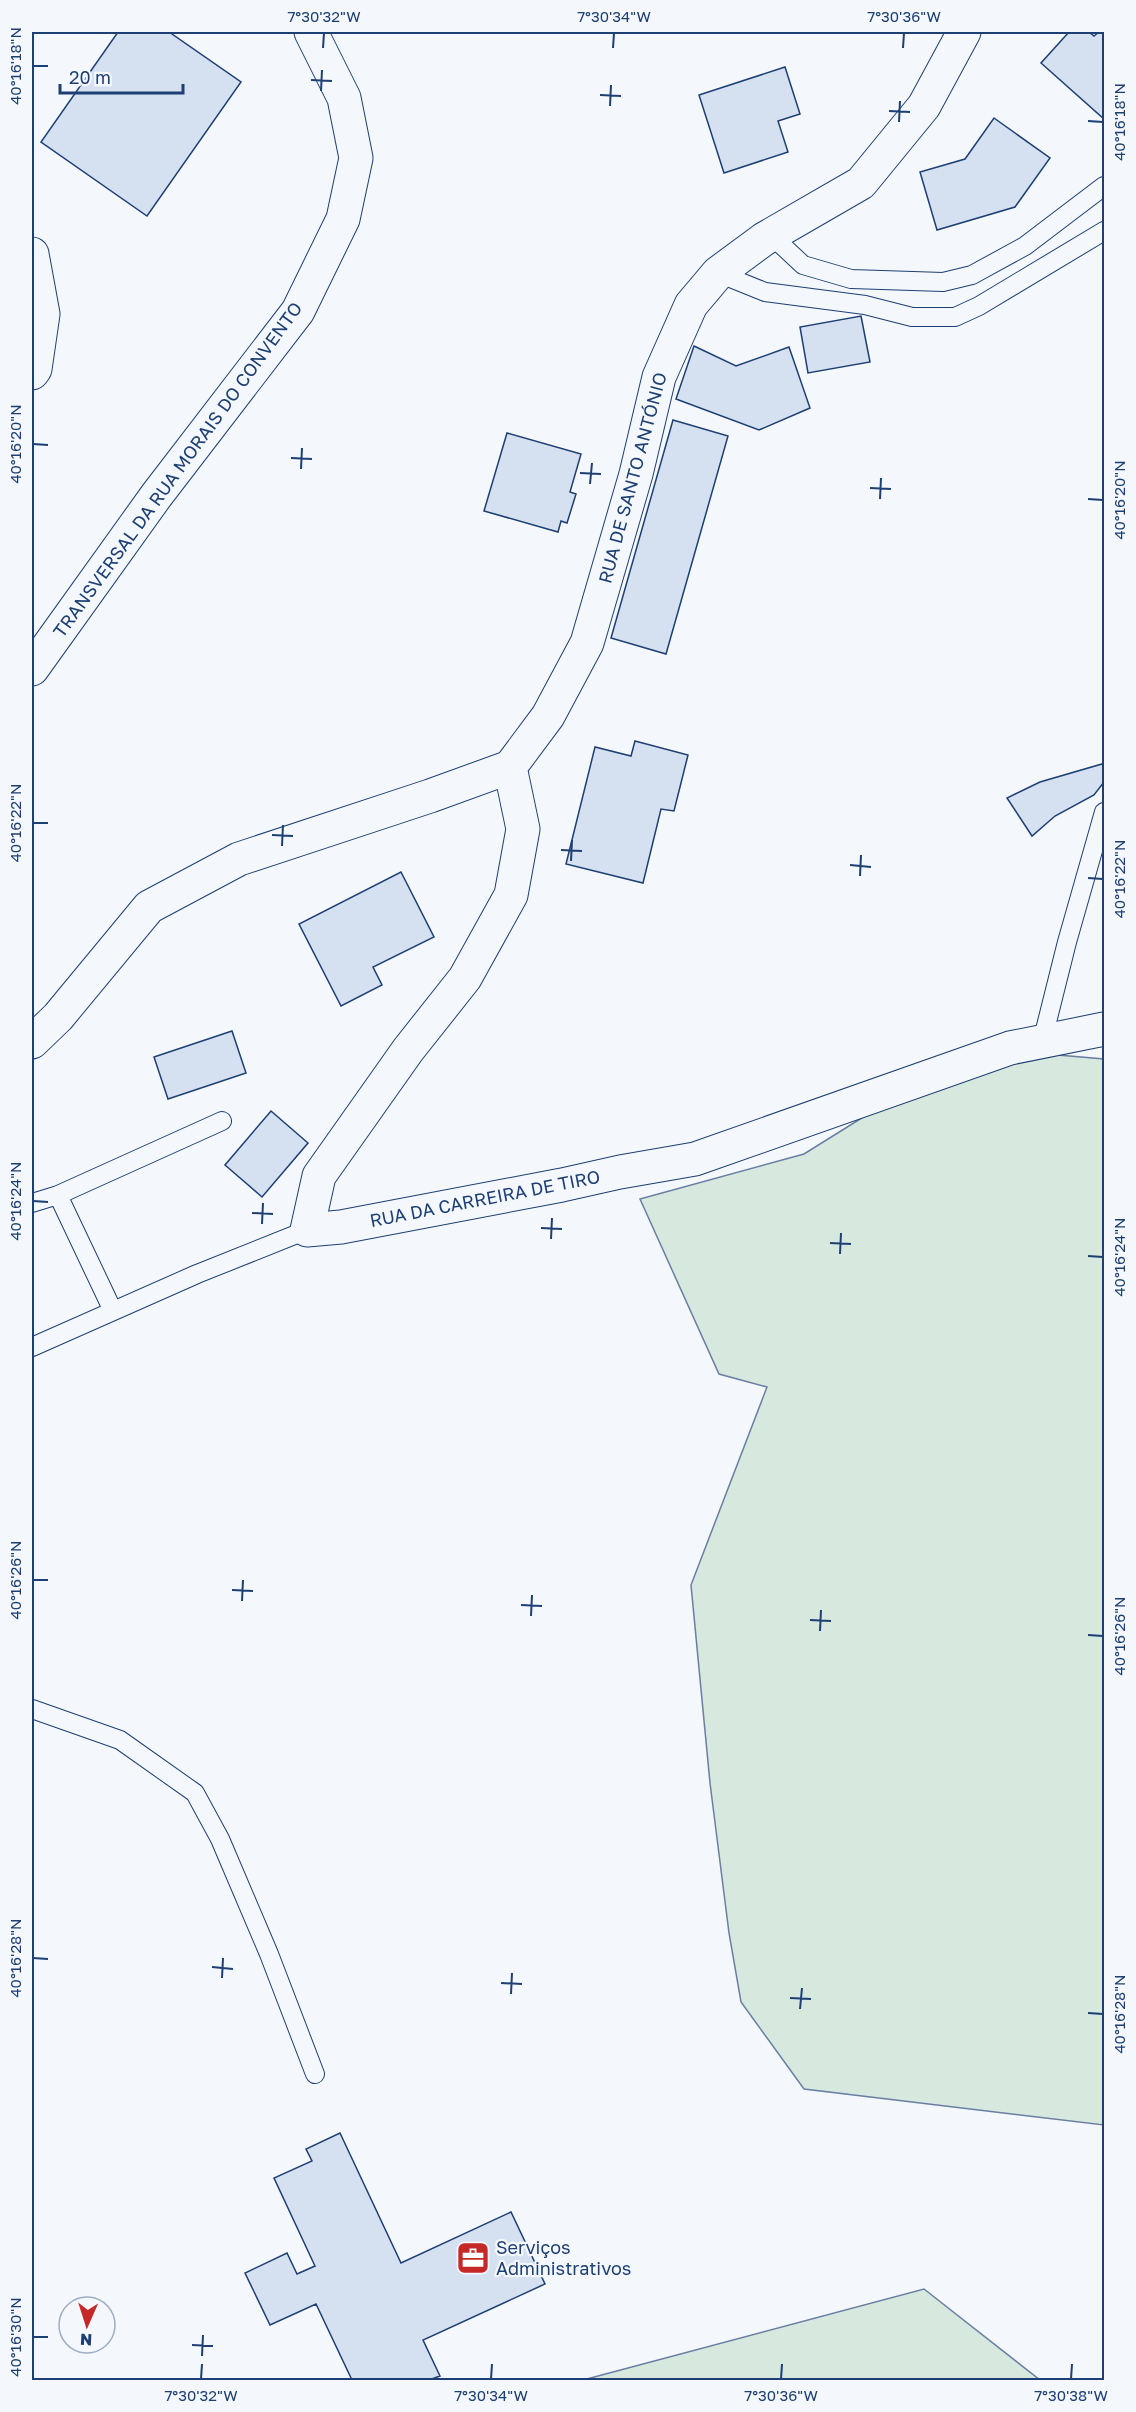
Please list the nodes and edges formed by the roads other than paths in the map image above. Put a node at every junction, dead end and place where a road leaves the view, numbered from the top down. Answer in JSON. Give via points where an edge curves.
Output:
{"nodes":[{"id":1,"x":310,"y":32,"type":"edge"},
{"id":2,"x":964,"y":32,"type":"edge"},
{"id":3,"x":1104,"y":186,"type":"edge"},
{"id":4,"x":1104,"y":231,"type":"edge"},
{"id":5,"x":771,"y":235,"type":"junction"},
{"id":6,"x":32,"y":254,"type":"edge"},
{"id":7,"x":718,"y":273,"type":"junction"},
{"id":8,"x":32,"y":374,"type":"edge"},
{"id":9,"x":32,"y":669,"type":"edge"},
{"id":10,"x":510,"y":767,"type":"junction"},
{"id":11,"x":1104,"y":812,"type":"edge"},
{"id":12,"x":1104,"y":1029,"type":"edge"},
{"id":13,"x":32,"y":1042,"type":"edge"},
{"id":14,"x":1042,"y":1042,"type":"junction"},
{"id":15,"x":222,"y":1121,"type":"dead end"},
{"id":16,"x":58,"y":1195,"type":"junction"},
{"id":17,"x":32,"y":1203,"type":"edge"},
{"id":18,"x":307,"y":1230,"type":"junction"},
{"id":19,"x":113,"y":1311,"type":"junction"},
{"id":20,"x":32,"y":1347,"type":"edge"},
{"id":21,"x":32,"y":1709,"type":"edge"},
{"id":22,"x":315,"y":2074,"type":"dead end"}],
"edges":[{"from":1,"to":9,"type":"street","name":"TRANSVERSAL DA RUA MORAIS DO CONVENTO","via":[[344,98],[356,158],[343,219],[298,311],[156,496]]},
{"from":2,"to":5,"type":"street","name":"RUA DE SANTO ANTÓNIO","via":[[924,106],[861,183]]},
{"from":3,"to":5,"type":"lane","via":[[1025,246],[972,275],[943,282],[851,279],[802,265]]},
{"from":4,"to":7,"type":"lane","via":[[979,306],[955,316],[912,317],[865,305],[765,292]]},
{"from":5,"to":7,"type":"street","name":"RUA DE SANTO ANTÓNIO"},
{"from":6,"to":8,"type":"street","via":[[43,314]]},
{"from":7,"to":10,"type":"street","name":"RUA DE SANTO ANTÓNIO","via":[[691,305],[659,377],[636,474],[587,643],[548,716]]},
{"from":10,"to":13,"type":"street","via":[[239,859],[149,906],[58,1017]]},
{"from":10,"to":18,"type":"street","via":[[522,829],[511,895],[465,978],[408,1050],[319,1176]]},
{"from":11,"to":14,"type":"lane"},
{"from":12,"to":14,"type":"street","name":"RUA DA CARREIRA DE TIRO"},
{"from":14,"to":18,"type":"street","name":"RUA DA CARREIRA DE TIRO","via":[[1010,1048],[695,1159],[341,1227]]},
{"from":15,"to":16,"type":"lane"},
{"from":16,"to":17,"type":"lane"},
{"from":16,"to":19,"type":"lane"},
{"from":18,"to":19,"type":"lane"},
{"from":19,"to":20,"type":"lane"},
{"from":21,"to":22,"type":"lane","via":[[120,1740],[195,1793],[220,1839]]}]}
